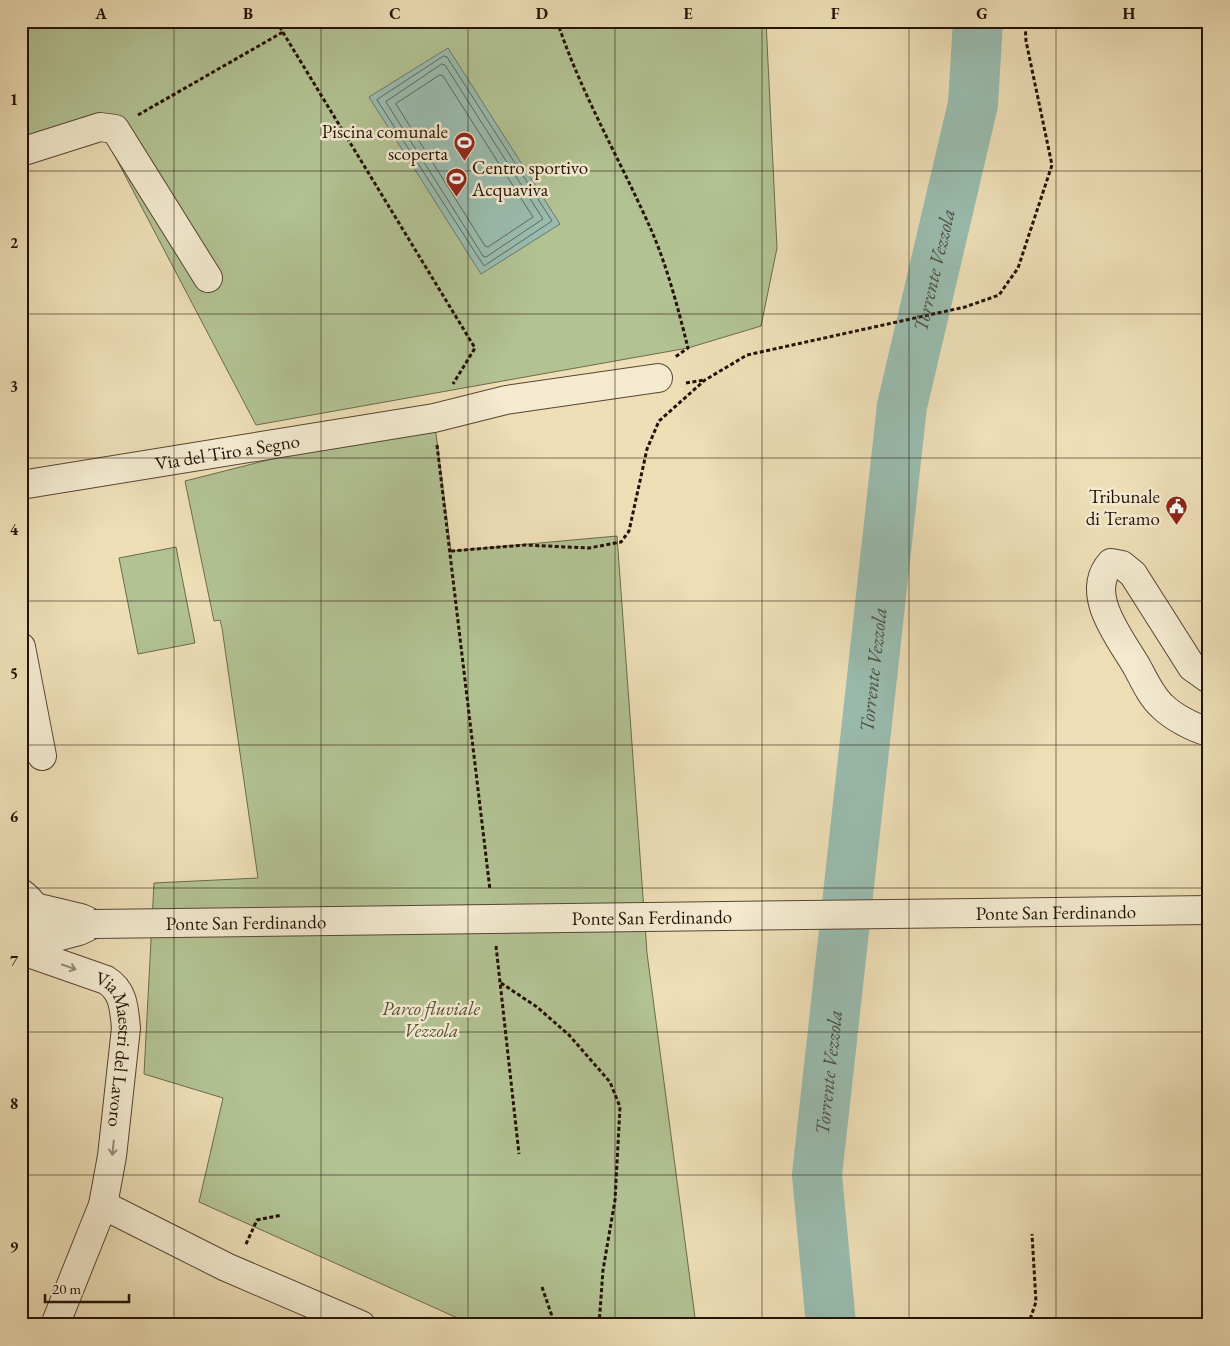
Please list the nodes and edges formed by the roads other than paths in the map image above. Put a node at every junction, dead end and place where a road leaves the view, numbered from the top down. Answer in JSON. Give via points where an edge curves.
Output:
{"nodes":[{"id":1,"x":21,"y":152,"type":"edge"},
{"id":2,"x":208,"y":278,"type":"dead end"},
{"id":3,"x":658,"y":378,"type":"dead end"},
{"id":4,"x":21,"y":484,"type":"edge"},
{"id":5,"x":21,"y":647,"type":"edge"},
{"id":6,"x":1209,"y":679,"type":"edge"},
{"id":7,"x":1209,"y":732,"type":"edge"},
{"id":8,"x":42,"y":756,"type":"dead end"},
{"id":9,"x":25,"y":896,"type":"edge"},
{"id":10,"x":1209,"y":910,"type":"edge"},
{"id":11,"x":94,"y":924,"type":"junction"},
{"id":12,"x":25,"y":949,"type":"edge"},
{"id":13,"x":103,"y":1205,"type":"junction"},
{"id":14,"x":55,"y":1325,"type":"edge"},
{"id":15,"x":360,"y":1325,"type":"edge"}],
"edges":[{"from":1,"to":2,"type":"street","via":[[100,127],[115,129]]},
{"from":3,"to":4,"type":"street","name":"Via del Tiro a Segno","via":[[506,400],[434,418]]},
{"from":5,"to":8,"type":"street"},
{"from":6,"to":7,"type":"street","via":[[1192,667],[1132,574],[1122,565],[1111,563],[1101,584],[1105,612],[1156,699],[1170,713]]},
{"from":9,"to":11,"type":"street","name":"Ponte San Ferdinando"},
{"from":9,"to":12,"type":"street","via":[[38,926]]},
{"from":10,"to":11,"type":"street","name":"Ponte San Ferdinando","bridge":true},
{"from":11,"to":12,"type":"street","name":"Ponte San Ferdinando"},
{"from":12,"to":13,"type":"street","name":"Via Maestri del Lavoro","one_way":true,"via":[[106,980],[121,995],[126,1028],[112,1156]]},
{"from":13,"to":14,"type":"street","name":"Via Maestri del Lavoro"},
{"from":13,"to":15,"type":"street","via":[[235,1270]]}]}
